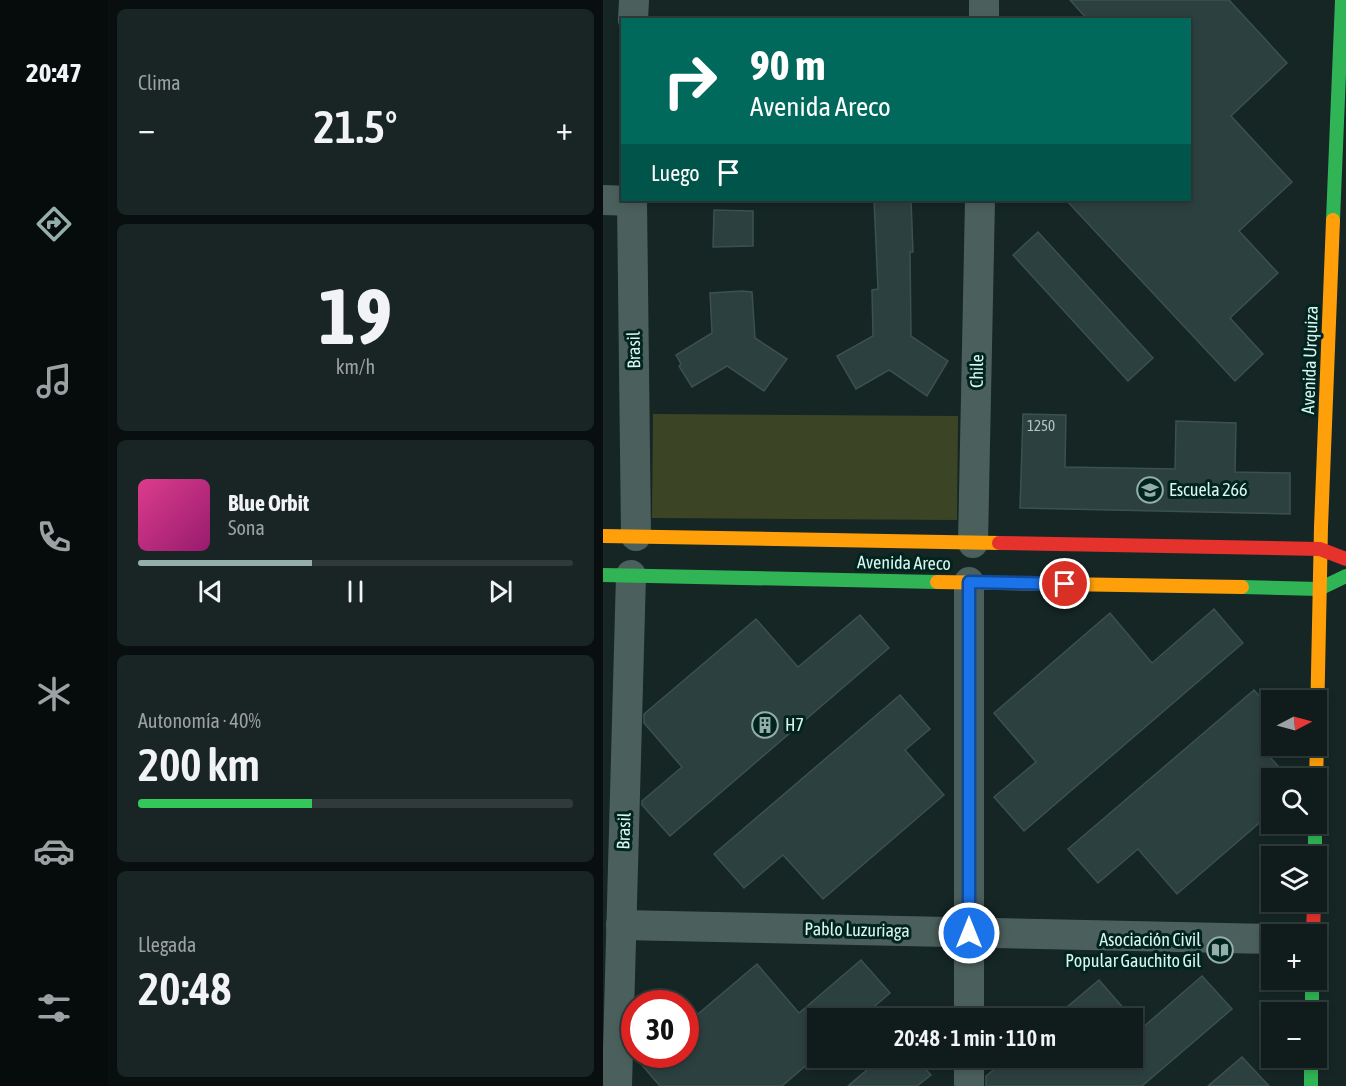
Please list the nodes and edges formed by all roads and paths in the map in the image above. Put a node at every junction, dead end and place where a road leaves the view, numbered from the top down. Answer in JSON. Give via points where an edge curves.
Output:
{"nodes":[{"id":1,"x":634,"y":0,"type":"edge"},
{"id":2,"x":984,"y":0,"type":"edge"},
{"id":3,"x":1342,"y":0,"type":"edge"},
{"id":4,"x":633,"y":18,"type":"edge"},
{"id":5,"x":984,"y":18,"type":"edge"},
{"id":6,"x":622,"y":201,"type":"edge"},
{"id":7,"x":980,"y":201,"type":"edge"},
{"id":8,"x":603,"y":536,"type":"edge"},
{"id":9,"x":636,"y":536,"type":"junction"},
{"id":10,"x":973,"y":543,"type":"junction"},
{"id":11,"x":1320,"y":549,"type":"junction"},
{"id":12,"x":1346,"y":559,"type":"edge"},
{"id":13,"x":617,"y":575,"type":"edge"},
{"id":14,"x":1346,"y":576,"type":"edge"},
{"id":15,"x":969,"y":582,"type":"junction"},
{"id":16,"x":1319,"y":589,"type":"junction"},
{"id":17,"x":1317,"y":690,"type":"edge"},
{"id":18,"x":621,"y":925,"type":"junction"},
{"id":19,"x":969,"y":933,"type":"junction"},
{"id":20,"x":1261,"y":939,"type":"edge"},
{"id":21,"x":969,"y":1008,"type":"edge"},
{"id":22,"x":969,"y":1068,"type":"edge"},
{"id":23,"x":1311,"y":1068,"type":"edge"},
{"id":24,"x":617,"y":1086,"type":"edge"},
{"id":25,"x":969,"y":1086,"type":"edge"},
{"id":26,"x":1311,"y":1086,"type":"edge"}],
"edges":[{"from":1,"to":4,"type":"street"},
{"from":2,"to":5,"type":"street"},
{"from":3,"to":11,"type":"main road","name":"Avenida Urquiza"},
{"from":6,"to":9,"type":"street","name":"Brasil"},
{"from":7,"to":10,"type":"street","name":"Chile"},
{"from":8,"to":9,"type":"main road","name":"Avenida Areco"},
{"from":9,"to":10,"type":"main road","name":"Avenida Areco"},
{"from":10,"to":11,"type":"main road","name":"Avenida Areco"},
{"from":11,"to":12,"type":"main road","name":"Avenida Areco"},
{"from":11,"to":16,"type":"main road","name":"Avenida Urquiza"},
{"from":13,"to":15,"type":"main road","name":"Avenida Areco"},
{"from":13,"to":18,"type":"street","name":"Brasil"},
{"from":14,"to":16,"type":"main road","name":"Avenida Areco"},
{"from":15,"to":16,"type":"main road","name":"Avenida Areco"},
{"from":15,"to":19,"type":"street"},
{"from":16,"to":17,"type":"main road","name":"Avenida Urquiza"},
{"from":18,"to":19,"type":"street","name":"Pablo Luzuriaga"},
{"from":18,"to":24,"type":"street","name":"Brasil"},
{"from":19,"to":20,"type":"street","name":"Pablo Luzuriaga"},
{"from":19,"to":21,"type":"street"},
{"from":22,"to":25,"type":"street"},
{"from":23,"to":26,"type":"main road"}]}
